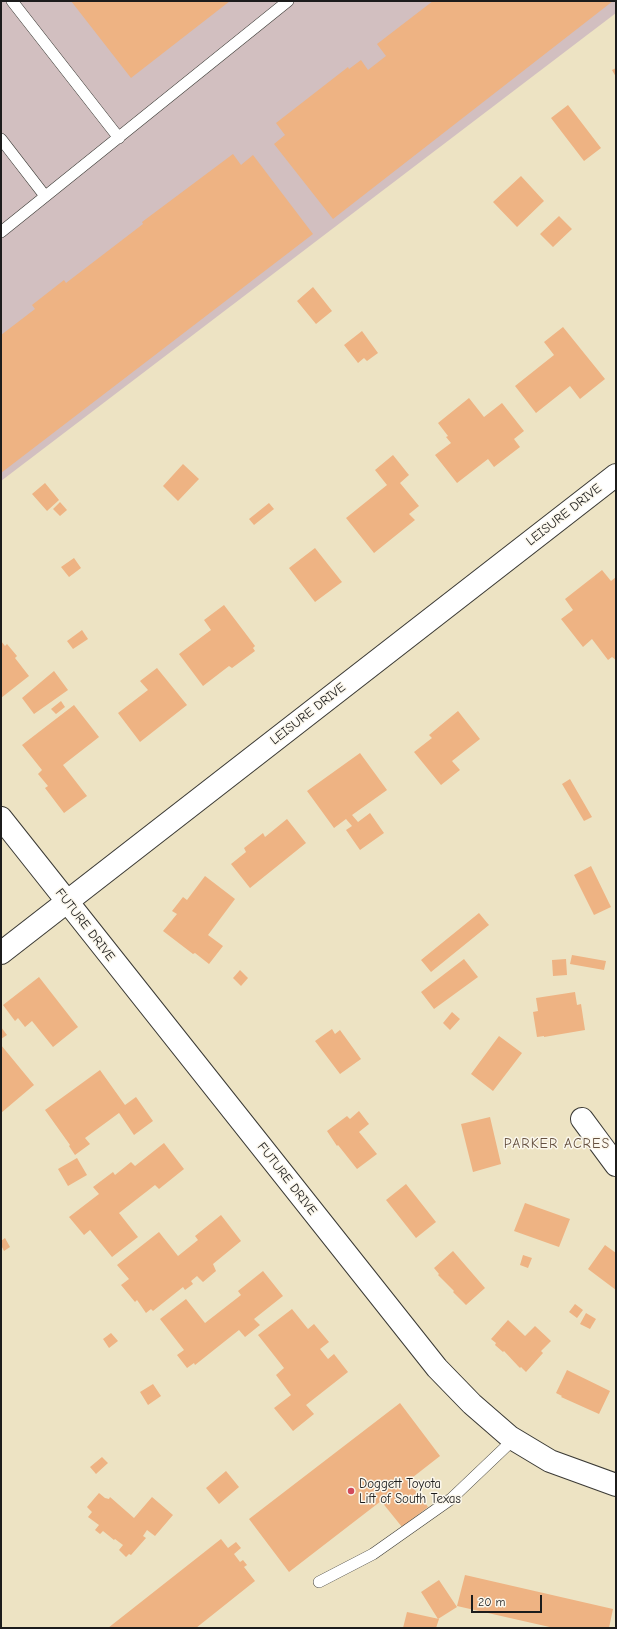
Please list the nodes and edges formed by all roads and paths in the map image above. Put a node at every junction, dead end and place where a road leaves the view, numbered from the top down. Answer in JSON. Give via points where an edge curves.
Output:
{"nodes":[{"id":1,"x":12,"y":1,"type":"edge"},
{"id":2,"x":288,"y":1,"type":"edge"},
{"id":3,"x":119,"y":138,"type":"junction"},
{"id":4,"x":1,"y":139,"type":"edge"},
{"id":5,"x":45,"y":196,"type":"junction"},
{"id":6,"x":1,"y":232,"type":"edge"},
{"id":7,"x":616,"y":475,"type":"edge"},
{"id":8,"x":1,"y":818,"type":"edge"},
{"id":9,"x":66,"y":902,"type":"junction"},
{"id":10,"x":1,"y":953,"type":"edge"},
{"id":11,"x":582,"y":1119,"type":"dead end"},
{"id":12,"x":616,"y":1165,"type":"edge"},
{"id":13,"x":514,"y":1439,"type":"junction"},
{"id":14,"x":616,"y":1485,"type":"edge"},
{"id":15,"x":319,"y":1582,"type":"dead end"}],
"edges":[{"from":1,"to":3,"type":"lane"},
{"from":2,"to":3,"type":"lane"},
{"from":3,"to":5,"type":"lane"},
{"from":4,"to":5,"type":"lane"},
{"from":5,"to":6,"type":"lane"},
{"from":7,"to":9,"type":"street","name":"LEISURE DRIVE"},
{"from":8,"to":9,"type":"street","name":"FUTURE DRIVE"},
{"from":9,"to":10,"type":"street","name":"LEISURE DRIVE"},
{"from":9,"to":13,"type":"street","name":"FUTURE DRIVE","via":[[437,1368],[472,1404]]},
{"from":11,"to":12,"type":"street"},
{"from":13,"to":14,"type":"street","name":"FUTURE DRIVE","via":[[550,1461]]},
{"from":13,"to":15,"type":"lane","via":[[451,1499],[373,1554]]}]}
